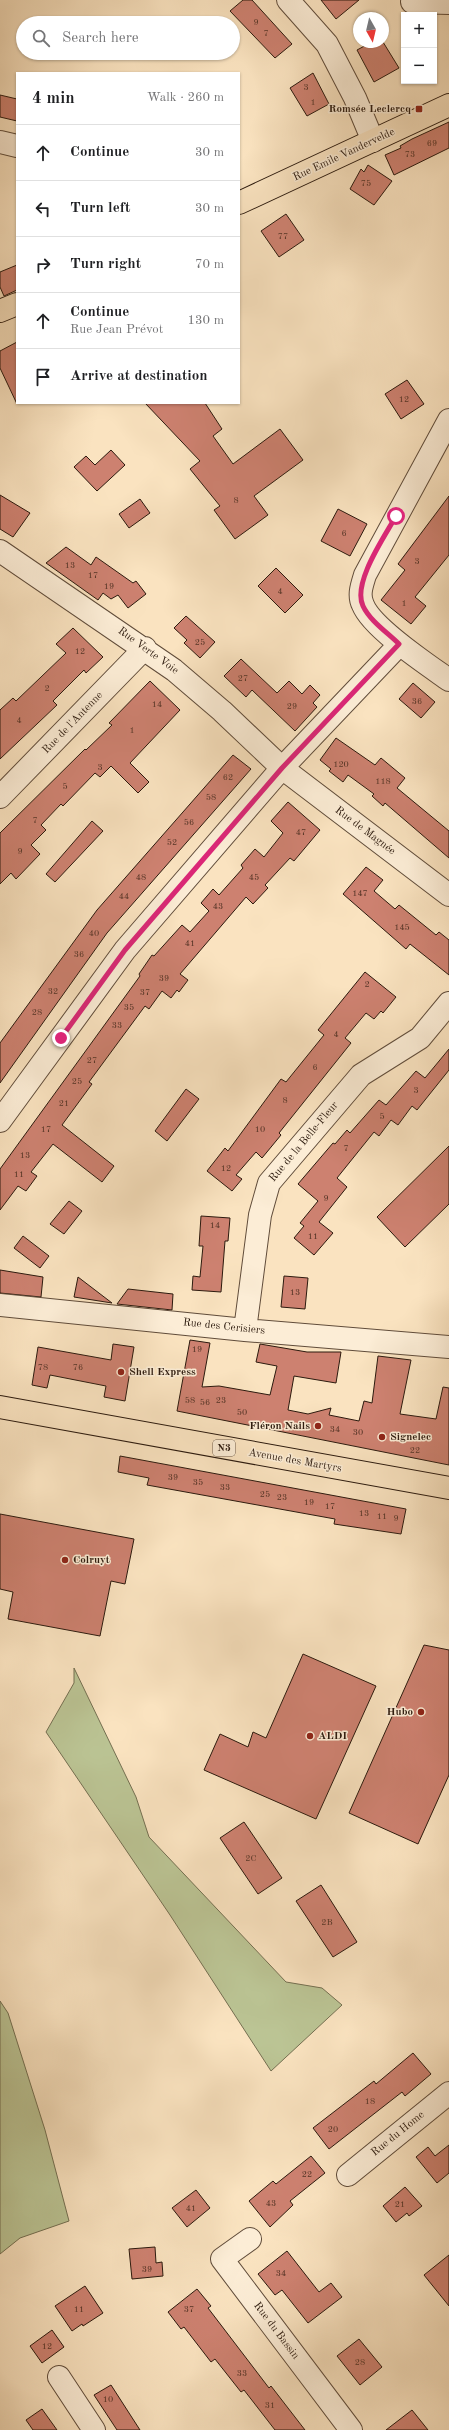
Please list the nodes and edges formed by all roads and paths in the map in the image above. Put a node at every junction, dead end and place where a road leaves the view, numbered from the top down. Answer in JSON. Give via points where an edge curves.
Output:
{"nodes":[{"id":1,"x":288,"y":0,"type":"edge"},
{"id":2,"x":412,"y":2,"type":"dead end"},
{"id":3,"x":449,"y":3,"type":"edge"},
{"id":4,"x":449,"y":105,"type":"edge"},
{"id":5,"x":373,"y":141,"type":"junction"},
{"id":6,"x":0,"y":142,"type":"edge"},
{"id":7,"x":16,"y":146,"type":"edge"},
{"id":8,"x":240,"y":203,"type":"edge"},
{"id":9,"x":16,"y":304,"type":"edge"},
{"id":10,"x":0,"y":311,"type":"edge"},
{"id":11,"x":449,"y":420,"type":"edge"},
{"id":12,"x":0,"y":551,"type":"edge"},
{"id":13,"x":399,"y":644,"type":"junction"},
{"id":14,"x":145,"y":648,"type":"junction"},
{"id":15,"x":449,"y":680,"type":"edge"},
{"id":16,"x":282,"y":768,"type":"junction"},
{"id":17,"x":0,"y":797,"type":"edge"},
{"id":18,"x":449,"y":895,"type":"edge"},
{"id":19,"x":449,"y":1003,"type":"edge"},
{"id":20,"x":0,"y":1121,"type":"edge"},
{"id":21,"x":0,"y":1305,"type":"edge"},
{"id":22,"x":245,"y":1330,"type":"junction"},
{"id":23,"x":449,"y":1347,"type":"edge"},
{"id":24,"x":0,"y":1407,"type":"edge"},
{"id":25,"x":449,"y":1488,"type":"edge"},
{"id":26,"x":449,"y":2093,"type":"edge"},
{"id":27,"x":348,"y":2176,"type":"dead end"},
{"id":28,"x":250,"y":2239,"type":"dead end"},
{"id":29,"x":59,"y":2377,"type":"dead end"},
{"id":30,"x":94,"y":2430,"type":"edge"},
{"id":31,"x":351,"y":2430,"type":"edge"}],
"edges":[{"from":1,"to":5,"type":"street","via":[[327,44],[355,98]]},
{"from":2,"to":3,"type":"street"},
{"from":4,"to":5,"type":"main road","name":"Rue Emile Vandervelde"},
{"from":5,"to":8,"type":"main road","name":"Rue Emile Vandervelde"},
{"from":6,"to":7,"type":"street"},
{"from":9,"to":10,"type":"main road"},
{"from":11,"to":13,"type":"street","via":[[365,575],[360,591],[362,605],[369,615]]},
{"from":12,"to":14,"type":"street","name":"Rue Verte Voie"},
{"from":13,"to":15,"type":"street"},
{"from":13,"to":16,"type":"street"},
{"from":14,"to":16,"type":"street","name":"Rue Verte Voie","via":[[222,711]]},
{"from":14,"to":17,"type":"street","name":"Rue de l'Antenne"},
{"from":16,"to":18,"type":"street","name":"Rue de Magnée"},
{"from":16,"to":20,"type":"street","via":[[125,950]]},
{"from":19,"to":22,"type":"street","name":"Rue de la Belle-Fleur","via":[[420,1038],[361,1075],[269,1183],[260,1215]]},
{"from":21,"to":22,"type":"street","name":"Rue des Cerisiers"},
{"from":22,"to":23,"type":"street","name":"Rue des Cerisiers"},
{"from":24,"to":25,"type":"main road","name":"Avenue des Martyrs","number":"N3"},
{"from":26,"to":27,"type":"street","name":"Rue du Home"},
{"from":28,"to":31,"type":"street","name":"Rue du Bassin","via":[[222,2259]]},
{"from":29,"to":30,"type":"street"}]}
